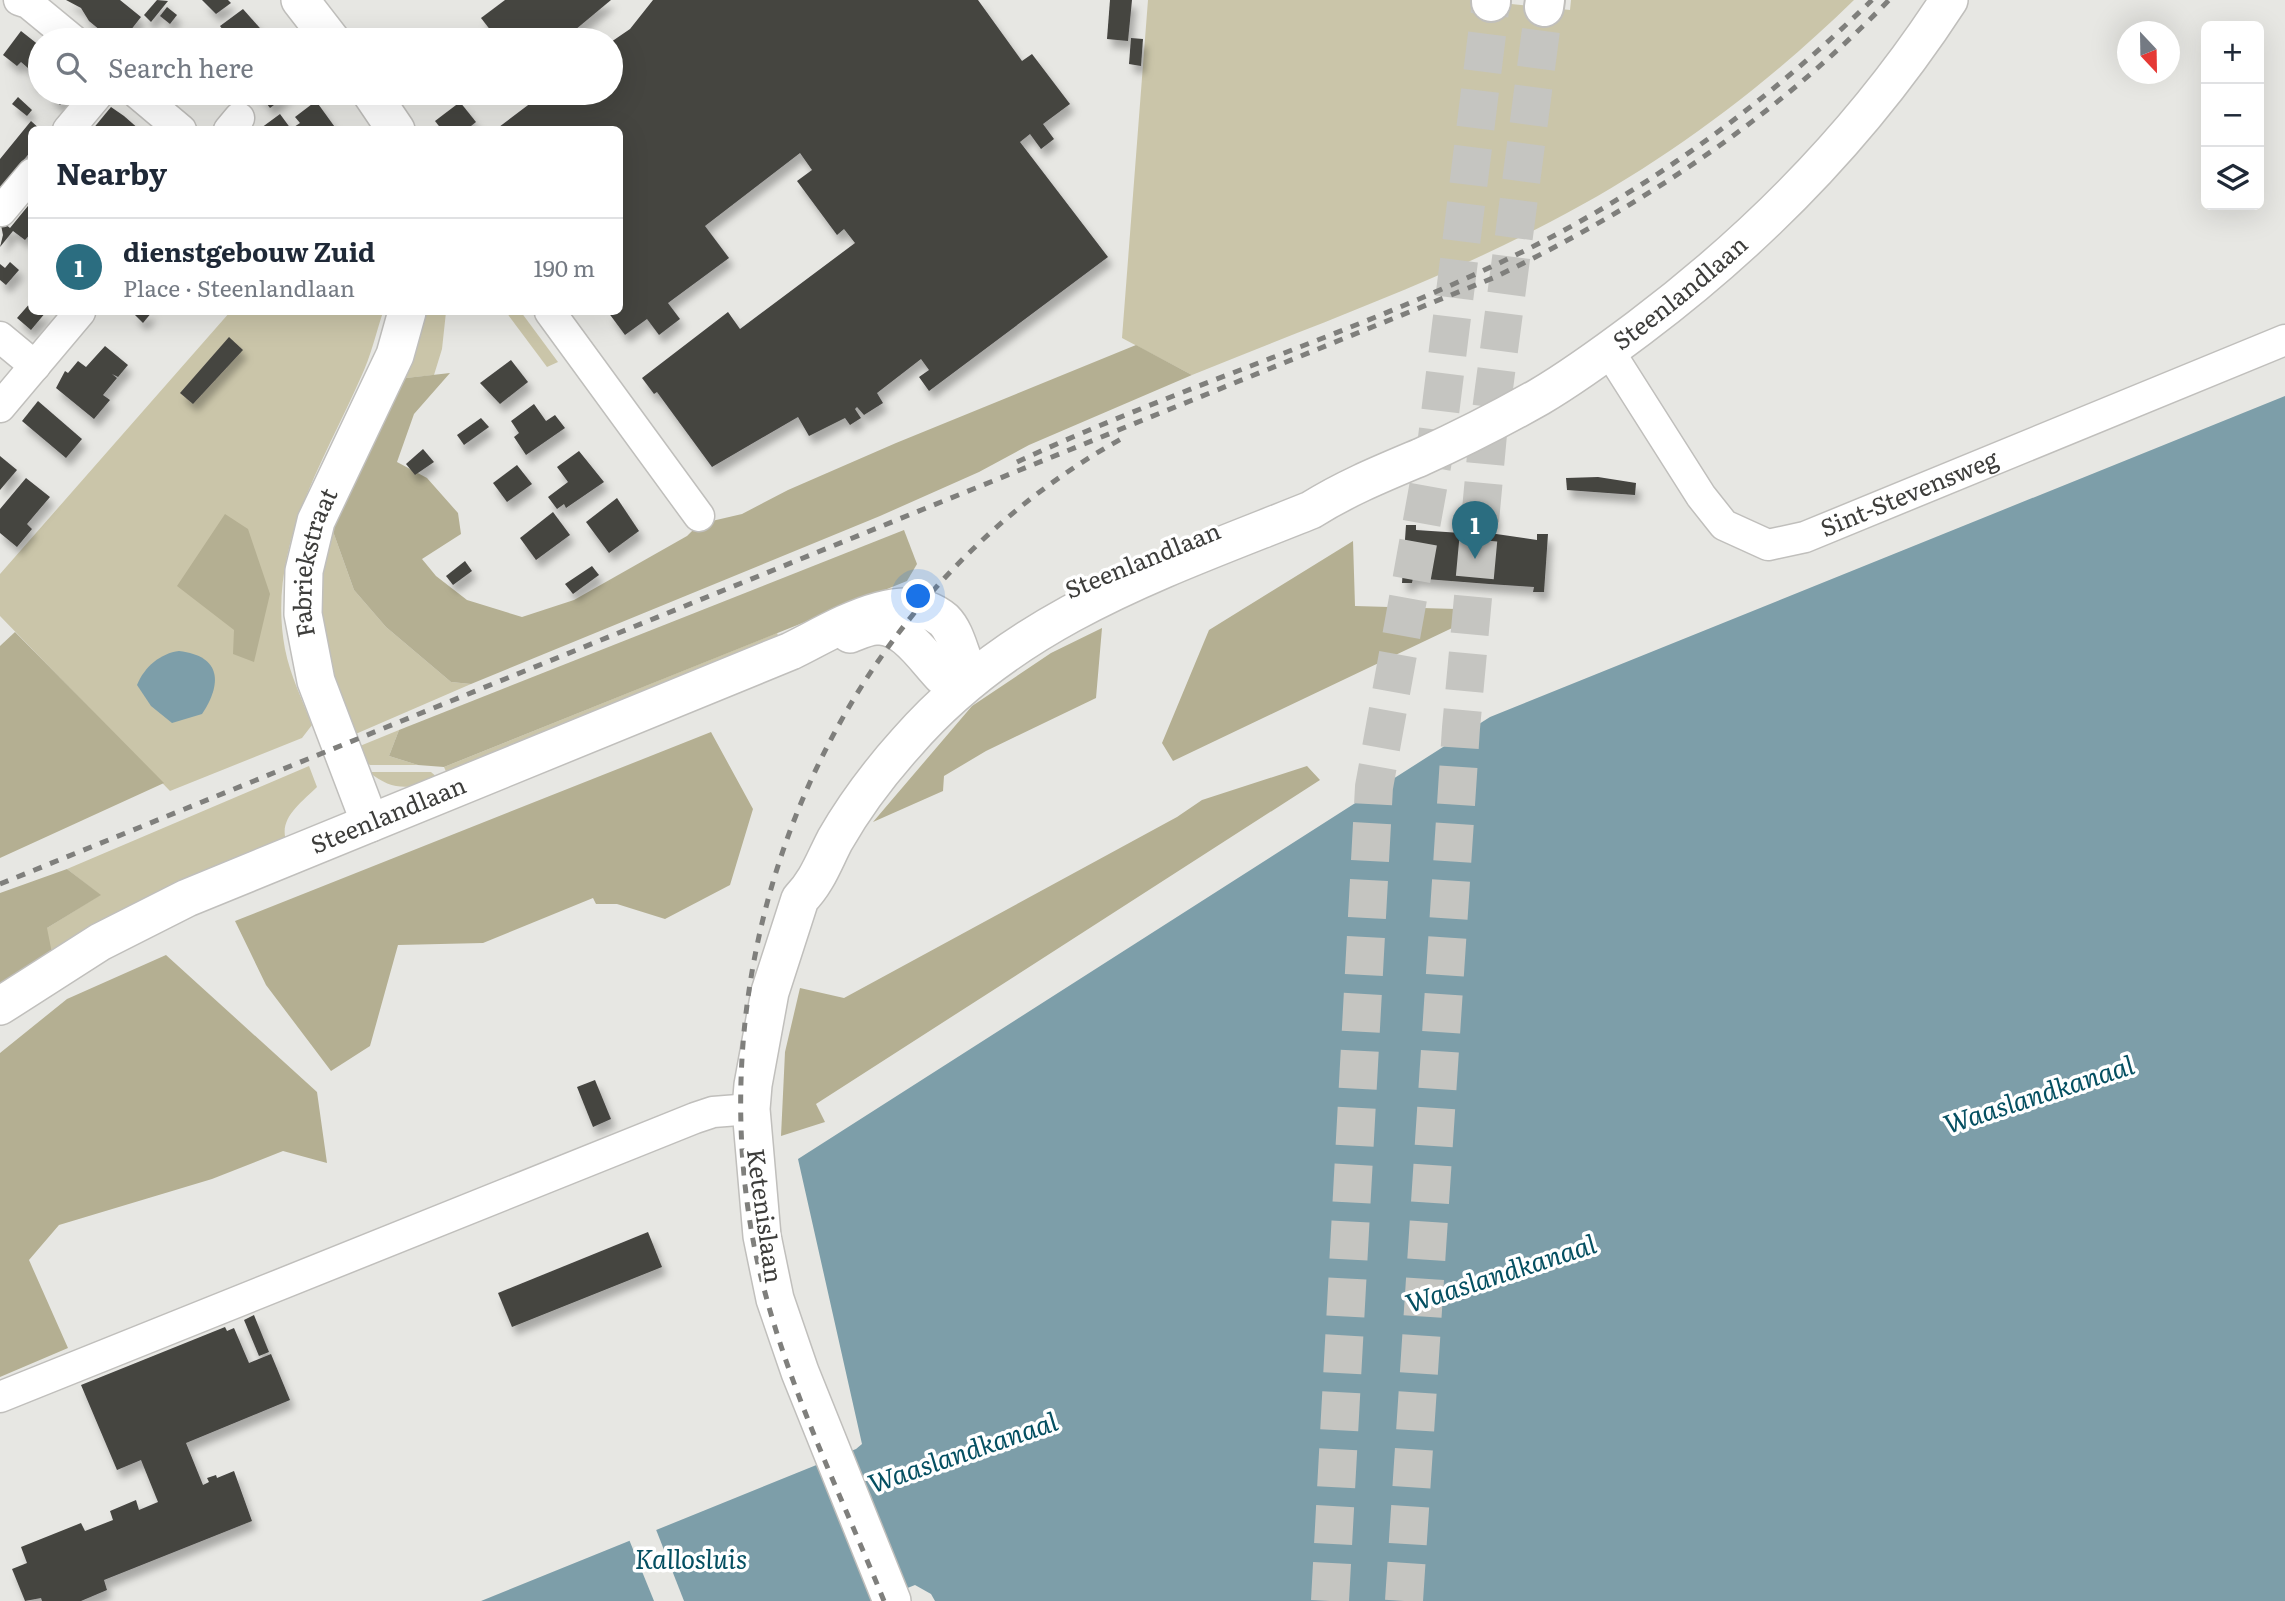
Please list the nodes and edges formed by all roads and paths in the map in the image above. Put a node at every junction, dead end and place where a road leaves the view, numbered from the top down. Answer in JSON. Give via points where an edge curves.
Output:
{"nodes":[{"id":1,"x":18,"y":0,"type":"edge"},
{"id":2,"x":300,"y":0,"type":"edge"},
{"id":3,"x":1949,"y":0,"type":"edge"},
{"id":4,"x":0,"y":15,"type":"edge"},
{"id":5,"x":58,"y":28,"type":"edge"},
{"id":6,"x":322,"y":28,"type":"edge"},
{"id":7,"x":89,"y":105,"type":"edge"},
{"id":8,"x":151,"y":105,"type":"edge"},
{"id":9,"x":379,"y":105,"type":"edge"},
{"id":10,"x":71,"y":126,"type":"edge"},
{"id":11,"x":176,"y":126,"type":"edge"},
{"id":12,"x":393,"y":126,"type":"edge"},
{"id":13,"x":28,"y":179,"type":"edge"},
{"id":14,"x":1,"y":211,"type":"edge"},
{"id":15,"x":78,"y":315,"type":"edge"},
{"id":16,"x":406,"y":315,"type":"edge"},
{"id":17,"x":552,"y":315,"type":"edge"},
{"id":18,"x":0,"y":337,"type":"edge"},
{"id":19,"x":2285,"y":340,"type":"edge"},
{"id":20,"x":1609,"y":351,"type":"junction"},
{"id":21,"x":35,"y":366,"type":"junction"},
{"id":22,"x":0,"y":407,"type":"edge"},
{"id":23,"x":699,"y":516,"type":"dead end"},
{"id":24,"x":958,"y":676,"type":"junction"},
{"id":25,"x":370,"y":823,"type":"junction"},
{"id":26,"x":0,"y":1006,"type":"edge"},
{"id":27,"x":751,"y":1110,"type":"junction"},
{"id":28,"x":0,"y":1397,"type":"edge"},
{"id":29,"x":892,"y":1600,"type":"edge"}],
"edges":[{"from":1,"to":4,"type":"street"},
{"from":1,"to":5,"type":"street"},
{"from":2,"to":6,"type":"main road"},
{"from":3,"to":20,"type":"main road","name":"Steenlandlaan","via":[[1898,75],[1788,200],[1698,282]]},
{"from":7,"to":10,"type":"street"},
{"from":8,"to":11,"type":"street"},
{"from":9,"to":12,"type":"main road"},
{"from":13,"to":14,"type":"street"},
{"from":15,"to":21,"type":"street"},
{"from":16,"to":25,"type":"main road","name":"Fabriekstraat","via":[[396,355],[316,521],[304,571],[303,614],[316,681]]},
{"from":17,"to":23,"type":"street"},
{"from":18,"to":21,"type":"street"},
{"from":19,"to":20,"type":"street","name":"Sint-Stevensweg","via":[[1805,537],[1768,545],[1724,525]]},
{"from":20,"to":24,"type":"main road","name":"Steenlandlaan","via":[[1541,396],[1471,434],[1311,510],[1087,603]]},
{"from":21,"to":22,"type":"street"},
{"from":24,"to":25,"type":"main road","name":"Steenlandlaan","via":[[892,629],[877,625],[791,651]]},
{"from":24,"to":27,"type":"main road","name":"Ketenislaan","via":[[888,734],[848,785],[806,865],[762,1027]]},
{"from":25,"to":26,"type":"main road","name":"Steenlandlaan","via":[[176,903],[58,967]]},
{"from":27,"to":28,"type":"street","via":[[695,1118]]},
{"from":27,"to":29,"type":"main road","name":"Ketenislaan","via":[[768,1270],[800,1372]]}]}
